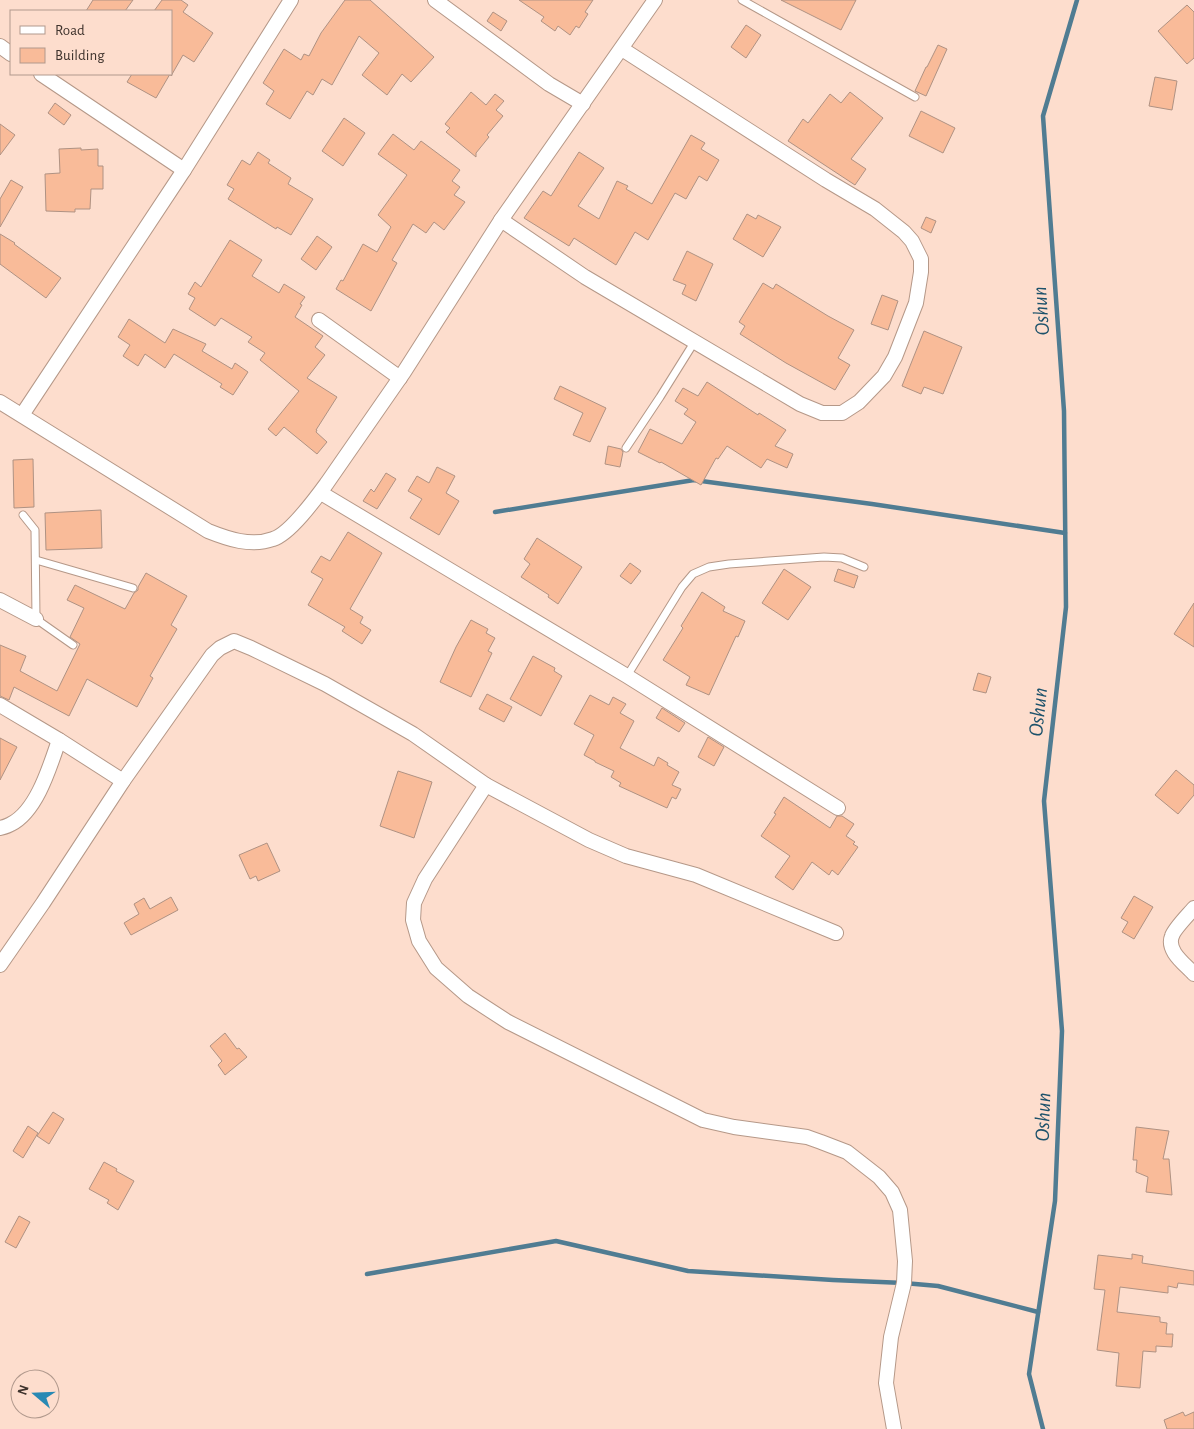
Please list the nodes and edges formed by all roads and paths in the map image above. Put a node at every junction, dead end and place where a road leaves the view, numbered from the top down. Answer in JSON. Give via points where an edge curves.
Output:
{"nodes":[{"id":1,"x":291,"y":0,"type":"edge"},
{"id":2,"x":435,"y":0,"type":"edge"},
{"id":3,"x":655,"y":0,"type":"edge"},
{"id":4,"x":742,"y":0,"type":"edge"},
{"id":5,"x":622,"y":49,"type":"junction"},
{"id":6,"x":42,"y":75,"type":"edge"},
{"id":7,"x":915,"y":97,"type":"dead end"},
{"id":8,"x":583,"y":104,"type":"junction"},
{"id":9,"x":184,"y":170,"type":"junction"},
{"id":10,"x":501,"y":220,"type":"junction"},
{"id":11,"x":319,"y":320,"type":"dead end"},
{"id":12,"x":695,"y":341,"type":"junction"},
{"id":13,"x":400,"y":378,"type":"junction"},
{"id":14,"x":0,"y":402,"type":"edge"},
{"id":15,"x":22,"y":415,"type":"junction"},
{"id":16,"x":626,"y":448,"type":"dead end"},
{"id":17,"x":320,"y":492,"type":"junction"},
{"id":18,"x":23,"y":515,"type":"dead end"},
{"id":19,"x":36,"y":560,"type":"junction"},
{"id":20,"x":864,"y":567,"type":"dead end"},
{"id":21,"x":134,"y":588,"type":"dead end"},
{"id":22,"x":0,"y":600,"type":"edge"},
{"id":23,"x":36,"y":619,"type":"junction"},
{"id":24,"x":73,"y":645,"type":"dead end"},
{"id":25,"x":627,"y":676,"type":"junction"},
{"id":26,"x":0,"y":705,"type":"edge"},
{"id":27,"x":59,"y":740,"type":"junction"},
{"id":28,"x":123,"y":781,"type":"junction"},
{"id":29,"x":486,"y":784,"type":"junction"},
{"id":30,"x":838,"y":808,"type":"dead end"},
{"id":31,"x":0,"y":828,"type":"edge"},
{"id":32,"x":1194,"y":908,"type":"edge"},
{"id":33,"x":836,"y":933,"type":"dead end"},
{"id":34,"x":0,"y":964,"type":"edge"},
{"id":35,"x":1194,"y":974,"type":"edge"},
{"id":36,"x":894,"y":1429,"type":"edge"}],
"edges":[{"from":1,"to":9,"type":"street"},
{"from":2,"to":8,"type":"street","via":[[549,84]]},
{"from":3,"to":5,"type":"street"},
{"from":4,"to":7,"type":"lane"},
{"from":5,"to":8,"type":"street"},
{"from":5,"to":12,"type":"street","via":[[875,209],[904,232],[921,259],[916,303],[895,357],[884,376],[859,402],[842,413],[822,413],[800,404]]},
{"from":6,"to":9,"type":"street"},
{"from":8,"to":10,"type":"street"},
{"from":9,"to":15,"type":"street"},
{"from":10,"to":12,"type":"street","via":[[586,277]]},
{"from":10,"to":13,"type":"street"},
{"from":11,"to":13,"type":"street"},
{"from":12,"to":16,"type":"lane"},
{"from":13,"to":17,"type":"street"},
{"from":14,"to":15,"type":"street"},
{"from":15,"to":17,"type":"street","via":[[192,522],[223,537],[250,542],[274,539],[288,529]]},
{"from":17,"to":25,"type":"street"},
{"from":18,"to":19,"type":"lane","via":[[35,530]]},
{"from":19,"to":21,"type":"lane"},
{"from":19,"to":23,"type":"lane"},
{"from":20,"to":25,"type":"lane","via":[[842,558],[824,557],[729,564],[693,574]]},
{"from":22,"to":23,"type":"street"},
{"from":23,"to":24,"type":"lane"},
{"from":25,"to":30,"type":"street"},
{"from":26,"to":27,"type":"street"},
{"from":27,"to":28,"type":"street"},
{"from":27,"to":31,"type":"street","via":[[46,779],[28,810],[12,824]]},
{"from":28,"to":29,"type":"street","via":[[212,655],[234,641],[341,693],[413,734]]},
{"from":28,"to":34,"type":"street"},
{"from":29,"to":33,"type":"street","via":[[589,840],[626,856],[696,875]]},
{"from":29,"to":36,"type":"street","via":[[414,902],[413,920],[419,940],[436,968],[468,996],[508,1022],[703,1120],[808,1137],[847,1152],[879,1177],[892,1192],[900,1210],[905,1261],[904,1283],[890,1337],[886,1383]]},
{"from":32,"to":35,"type":"street","via":[[1172,935],[1171,945]]}]}
